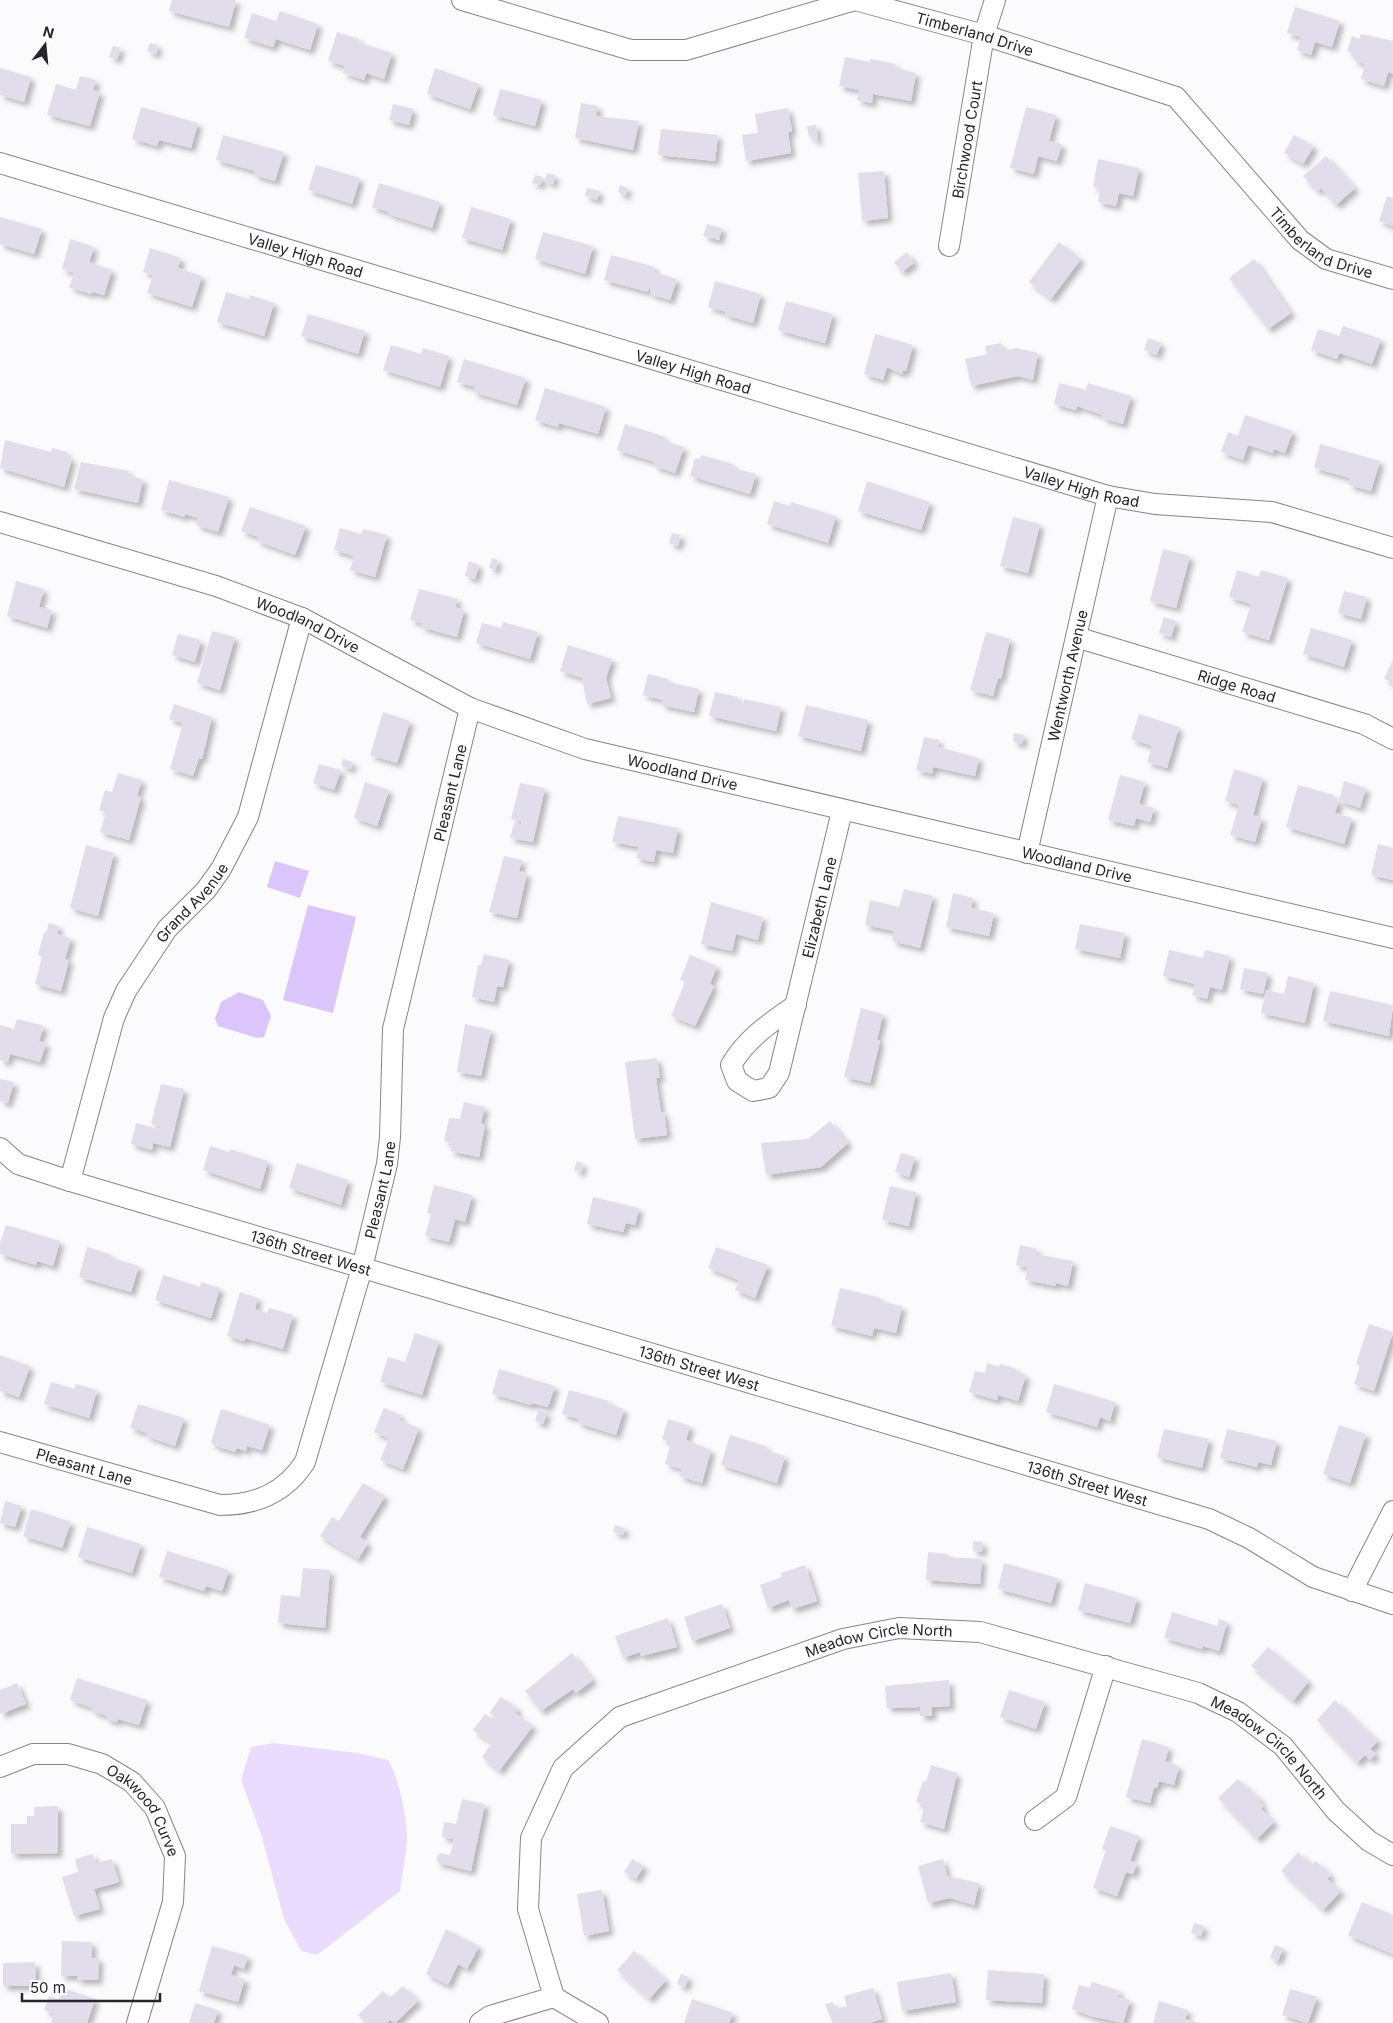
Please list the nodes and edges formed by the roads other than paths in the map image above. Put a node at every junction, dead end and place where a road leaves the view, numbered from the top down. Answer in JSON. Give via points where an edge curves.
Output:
{"nodes":[{"id":1,"x":462,"y":0,"type":"edge"},
{"id":2,"x":995,"y":0,"type":"edge"},
{"id":3,"x":984,"y":35,"type":"junction"},
{"id":4,"x":0,"y":163,"type":"edge"},
{"id":5,"x":949,"y":246,"type":"dead end"},
{"id":6,"x":1393,"y":278,"type":"edge"},
{"id":7,"x":1108,"y":496,"type":"junction"},
{"id":8,"x":0,"y":522,"type":"edge"},
{"id":9,"x":1393,"y":548,"type":"edge"},
{"id":10,"x":302,"y":618,"type":"junction"},
{"id":11,"x":1076,"y":637,"type":"junction"},
{"id":12,"x":470,"y":708,"type":"junction"},
{"id":13,"x":1393,"y":739,"type":"edge"},
{"id":14,"x":842,"y":810,"type":"junction"},
{"id":15,"x":1026,"y":853,"type":"junction"},
{"id":16,"x":1393,"y":938,"type":"edge"},
{"id":17,"x":796,"y":1005,"type":"dead end"},
{"id":18,"x":0,"y":1148,"type":"edge"},
{"id":19,"x":70,"y":1180,"type":"junction"},
{"id":20,"x":362,"y":1268,"type":"junction"},
{"id":21,"x":0,"y":1442,"type":"edge"},
{"id":22,"x":1393,"y":1511,"type":"edge"},
{"id":23,"x":1352,"y":1591,"type":"junction"},
{"id":24,"x":1393,"y":1604,"type":"edge"},
{"id":25,"x":1106,"y":1666,"type":"junction"},
{"id":26,"x":0,"y":1767,"type":"edge"},
{"id":27,"x":1035,"y":1820,"type":"dead end"},
{"id":28,"x":1393,"y":1855,"type":"edge"},
{"id":29,"x":554,"y":1998,"type":"junction"},
{"id":30,"x":137,"y":2023,"type":"edge"},
{"id":31,"x":480,"y":2023,"type":"edge"},
{"id":32,"x":598,"y":2023,"type":"edge"}],
"edges":[{"from":1,"to":3,"type":"street","name":"Timberland Drive","via":[[631,50],[686,50],[855,0]]},
{"from":2,"to":3,"type":"street","name":"Birchwood Court"},
{"from":3,"to":5,"type":"street","name":"Birchwood Court"},
{"from":3,"to":6,"type":"street","name":"Timberland Drive","via":[[1176,97],[1300,240],[1326,259]]},
{"from":4,"to":7,"type":"street","name":"Valley High Road"},
{"from":7,"to":9,"type":"street","name":"Valley High Road","via":[[1155,504],[1272,512]]},
{"from":7,"to":11,"type":"street","name":"Wentworth Avenue"},
{"from":8,"to":10,"type":"street","name":"Woodland Drive","via":[[216,586]]},
{"from":10,"to":12,"type":"street","name":"Woodland Drive"},
{"from":10,"to":19,"type":"street","name":"Grand Avenue","via":[[248,817],[221,869],[206,890],[167,930],[126,991],[114,1018]]},
{"from":11,"to":13,"type":"street","name":"Ridge Road","via":[[1364,724]]},
{"from":11,"to":15,"type":"street","name":"Wentworth Avenue"},
{"from":12,"to":14,"type":"street","name":"Woodland Drive","via":[[585,749]]},
{"from":12,"to":20,"type":"street","name":"Pleasant Lane","via":[[393,1029],[387,1164]]},
{"from":14,"to":15,"type":"street","name":"Woodland Drive"},
{"from":14,"to":17,"type":"street","name":"Elizabeth Lane"},
{"from":15,"to":16,"type":"street","name":"Woodland Drive"},
{"from":18,"to":19,"type":"street","name":"136th Street West","via":[[18,1164]]},
{"from":19,"to":20,"type":"street","name":"136th Street West"},
{"from":20,"to":21,"type":"street","name":"Pleasant Lane","via":[[305,1462],[274,1494],[239,1505],[220,1506]]},
{"from":20,"to":23,"type":"street","name":"136th Street West","via":[[1209,1520],[1249,1538],[1313,1577]]},
{"from":22,"to":23,"type":"street"},
{"from":23,"to":24,"type":"street","name":"136th Street West"},
{"from":25,"to":27,"type":"street","via":[[1066,1797]]},
{"from":25,"to":28,"type":"street","name":"Meadow Circle North","via":[[1198,1693],[1238,1712],[1283,1746],[1336,1811],[1369,1841]]},
{"from":25,"to":29,"type":"street","name":"Meadow Circle North","via":[[980,1632],[900,1628],[844,1639],[620,1717],[563,1768],[531,1838],[528,1909]]},
{"from":26,"to":30,"type":"street","name":"Oakwood Curve","via":[[33,1754],[68,1754],[102,1764],[132,1782],[155,1808],[175,1856],[173,1902]]},
{"from":29,"to":31,"type":"street","via":[[490,2016]]},
{"from":29,"to":32,"type":"street"}]}
